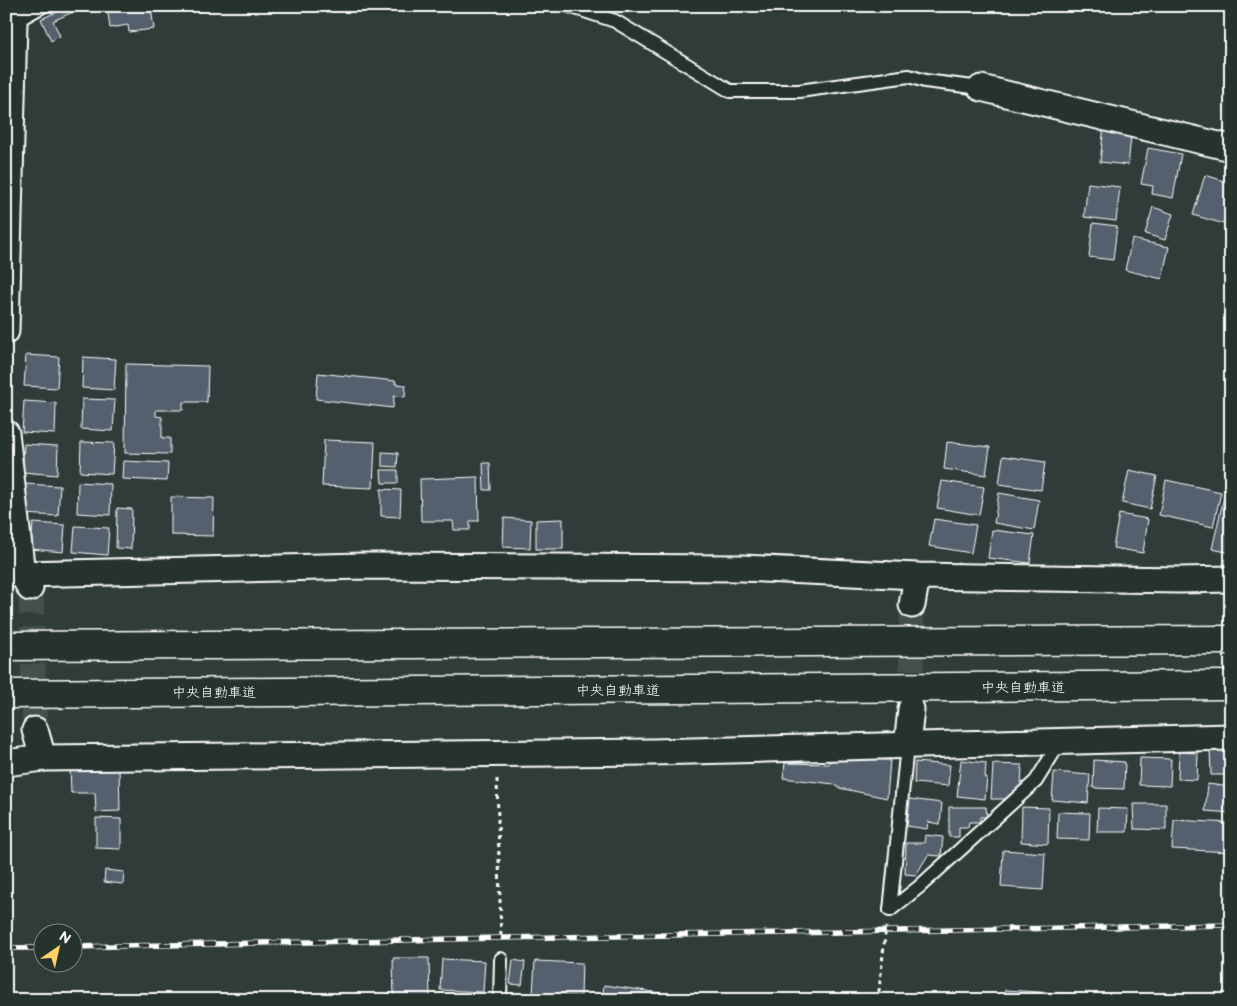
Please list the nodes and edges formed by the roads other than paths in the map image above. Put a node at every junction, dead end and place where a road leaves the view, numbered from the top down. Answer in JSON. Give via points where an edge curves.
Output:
{"nodes":[{"id":1,"x":43,"y":6,"type":"edge"},
{"id":2,"x":569,"y":6,"type":"edge"},
{"id":3,"x":11,"y":18,"type":"edge"},
{"id":4,"x":981,"y":88,"type":"joint"},
{"id":5,"x":1231,"y":148,"type":"edge"},
{"id":6,"x":6,"y":331,"type":"edge"},
{"id":7,"x":6,"y":433,"type":"edge"},
{"id":8,"x":917,"y":576,"type":"junction"},
{"id":9,"x":20,"y":579,"type":"edge"},
{"id":10,"x":1231,"y":579,"type":"edge"},
{"id":11,"x":912,"y":604,"type":"tunnel mouth"},
{"id":12,"x":1231,"y":640,"type":"edge"},
{"id":13,"x":6,"y":646,"type":"edge"},
{"id":14,"x":1231,"y":685,"type":"edge"},
{"id":15,"x":6,"y":694,"type":"edge"},
{"id":16,"x":911,"y":709,"type":"tunnel mouth"},
{"id":17,"x":35,"y":730,"type":"tunnel mouth"},
{"id":18,"x":1231,"y":737,"type":"edge"},
{"id":19,"x":1060,"y":742,"type":"junction"},
{"id":20,"x":907,"y":746,"type":"junction"},
{"id":21,"x":43,"y":758,"type":"junction"},
{"id":22,"x":6,"y":763,"type":"edge"},
{"id":23,"x":501,"y":959,"type":"road end"},
{"id":24,"x":500,"y":1000,"type":"edge"}],
"edges":[{"from":1,"to":3,"type":"lane"},
{"from":2,"to":4,"type":"lane","via":[[615,21],[730,91],[799,91],[909,76]]},
{"from":3,"to":6,"type":"street"},
{"from":4,"to":5,"type":"street"},
{"from":7,"to":9,"type":"street"},
{"from":8,"to":9,"type":"street","via":[[742,568],[364,566]]},
{"from":8,"to":10,"type":"street"},
{"from":8,"to":11,"type":"street"},
{"from":12,"to":13,"type":"highway"},
{"from":14,"to":15,"type":"highway","name":"中央自動車道"},
{"from":16,"to":20,"type":"street"},
{"from":17,"to":21,"type":"street"},
{"from":18,"to":19,"type":"street"},
{"from":19,"to":20,"type":"street"},
{"from":19,"to":20,"type":"lane","via":[[1036,781],[890,910]]},
{"from":20,"to":21,"type":"street","via":[[662,752]]},
{"from":21,"to":22,"type":"street"},
{"from":23,"to":24,"type":"lane"}]}
